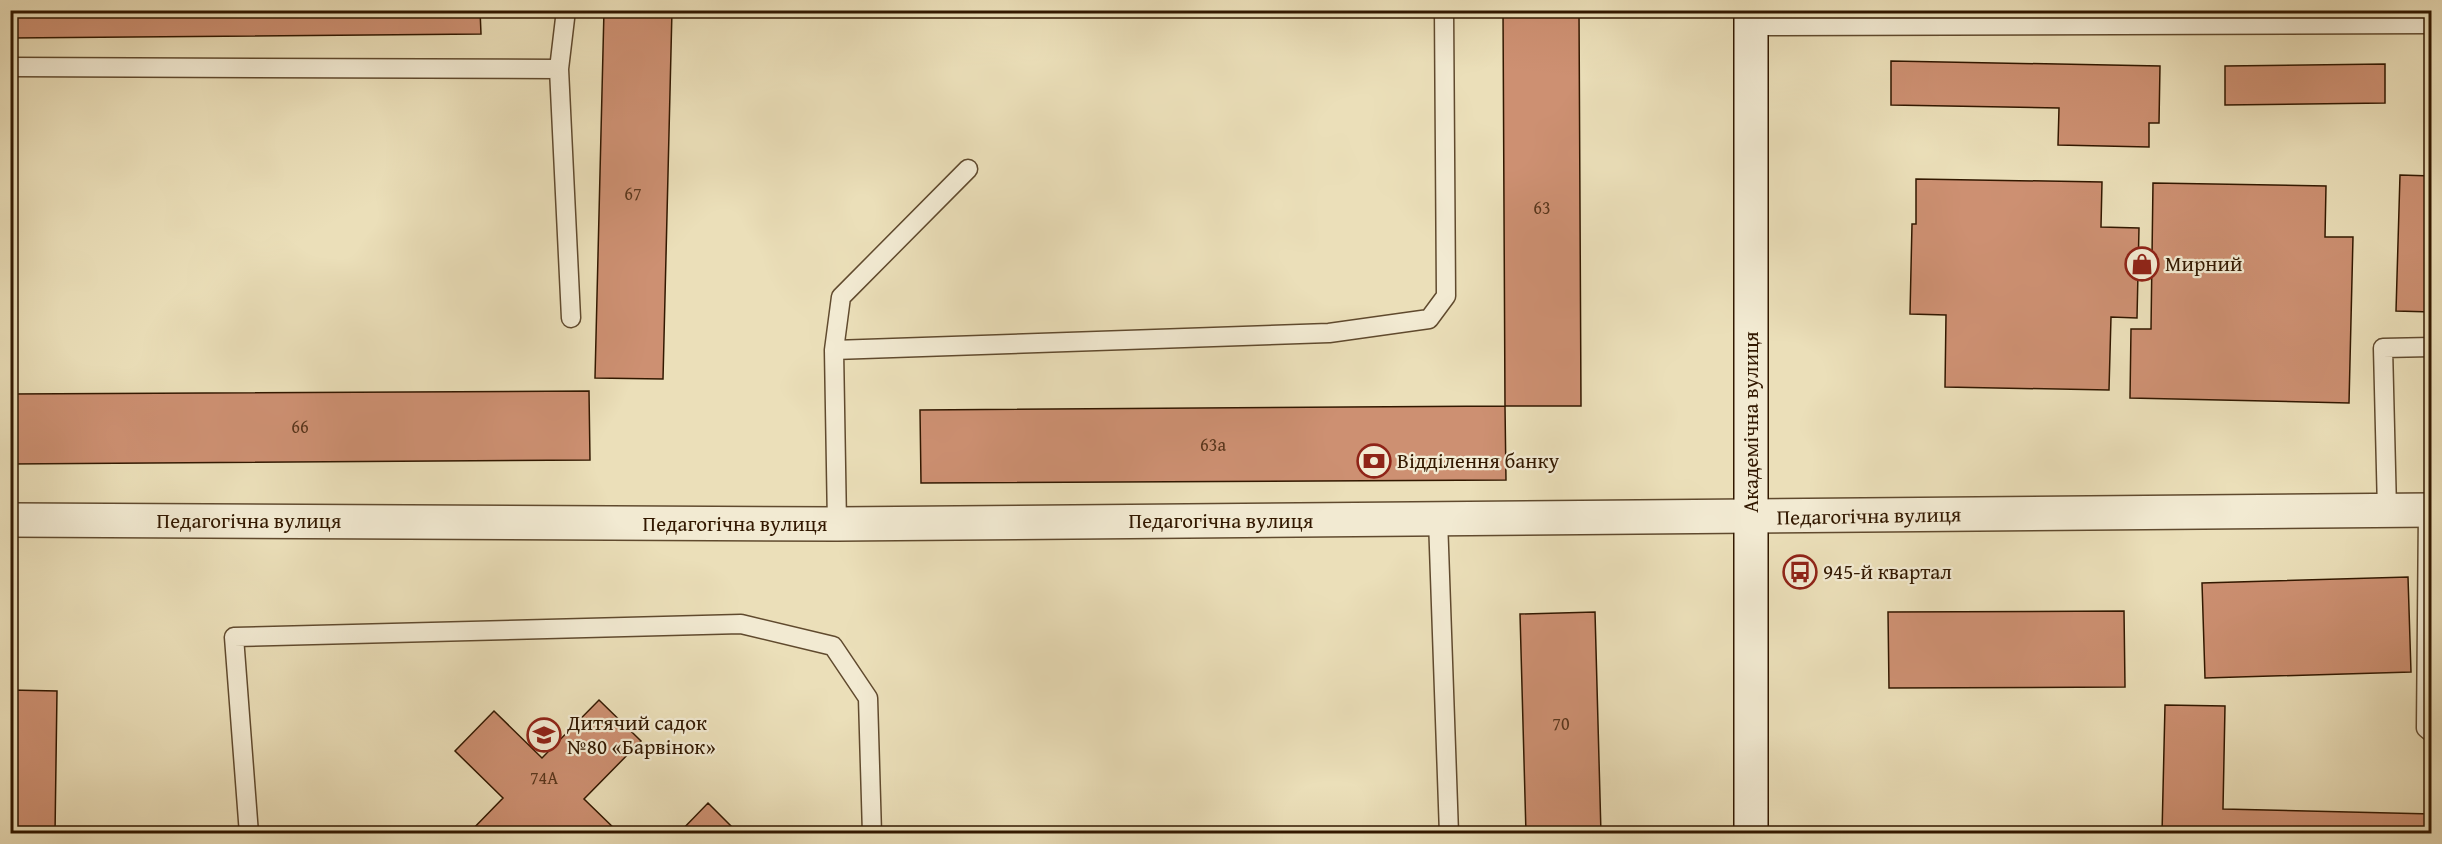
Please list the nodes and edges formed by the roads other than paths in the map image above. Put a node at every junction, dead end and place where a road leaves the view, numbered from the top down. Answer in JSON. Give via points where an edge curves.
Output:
{"nodes":[{"id":1,"x":566,"y":10,"type":"edge"},
{"id":2,"x":1444,"y":10,"type":"edge"},
{"id":3,"x":1751,"y":18,"type":"edge"},
{"id":4,"x":2432,"y":24,"type":"edge"},
{"id":5,"x":10,"y":67,"type":"edge"},
{"id":6,"x":560,"y":69,"type":"junction"},
{"id":7,"x":968,"y":169,"type":"dead end"},
{"id":8,"x":572,"y":318,"type":"dead end"},
{"id":9,"x":2432,"y":347,"type":"edge"},
{"id":10,"x":834,"y":350,"type":"junction"},
{"id":11,"x":2387,"y":510,"type":"junction"},
{"id":12,"x":2430,"y":510,"type":"edge"},
{"id":13,"x":1751,"y":517,"type":"junction"},
{"id":14,"x":1438,"y":519,"type":"junction"},
{"id":15,"x":10,"y":520,"type":"edge"},
{"id":16,"x":837,"y":524,"type":"junction"},
{"id":17,"x":2432,"y":733,"type":"edge"},
{"id":18,"x":249,"y":834,"type":"edge"},
{"id":19,"x":872,"y":834,"type":"edge"},
{"id":20,"x":1449,"y":834,"type":"edge"},
{"id":21,"x":1751,"y":834,"type":"edge"}],
"edges":[{"from":1,"to":6,"type":"lane"},
{"from":2,"to":10,"type":"lane","via":[[1446,296],[1429,319],[1329,333]]},
{"from":3,"to":4,"type":"lane"},
{"from":3,"to":13,"type":"street","name":"Академічна вулиця"},
{"from":5,"to":6,"type":"lane"},
{"from":6,"to":8,"type":"lane"},
{"from":7,"to":10,"type":"lane","via":[[841,297]]},
{"from":9,"to":11,"type":"lane","via":[[2383,348]]},
{"from":10,"to":16,"type":"lane"},
{"from":11,"to":12,"type":"street","name":"Педагогічна вулиця"},
{"from":11,"to":13,"type":"street","name":"Педагогічна вулиця"},
{"from":12,"to":17,"type":"lane","via":[[2426,728]]},
{"from":13,"to":14,"type":"street","name":"Педагогічна вулиця"},
{"from":13,"to":21,"type":"street","name":"Академічна вулиця"},
{"from":14,"to":16,"type":"street","name":"Педагогічна вулиця"},
{"from":14,"to":20,"type":"lane"},
{"from":15,"to":16,"type":"street","name":"Педагогічна вулиця"},
{"from":18,"to":19,"type":"lane","via":[[234,637],[741,624],[833,646],[868,698]]}]}
